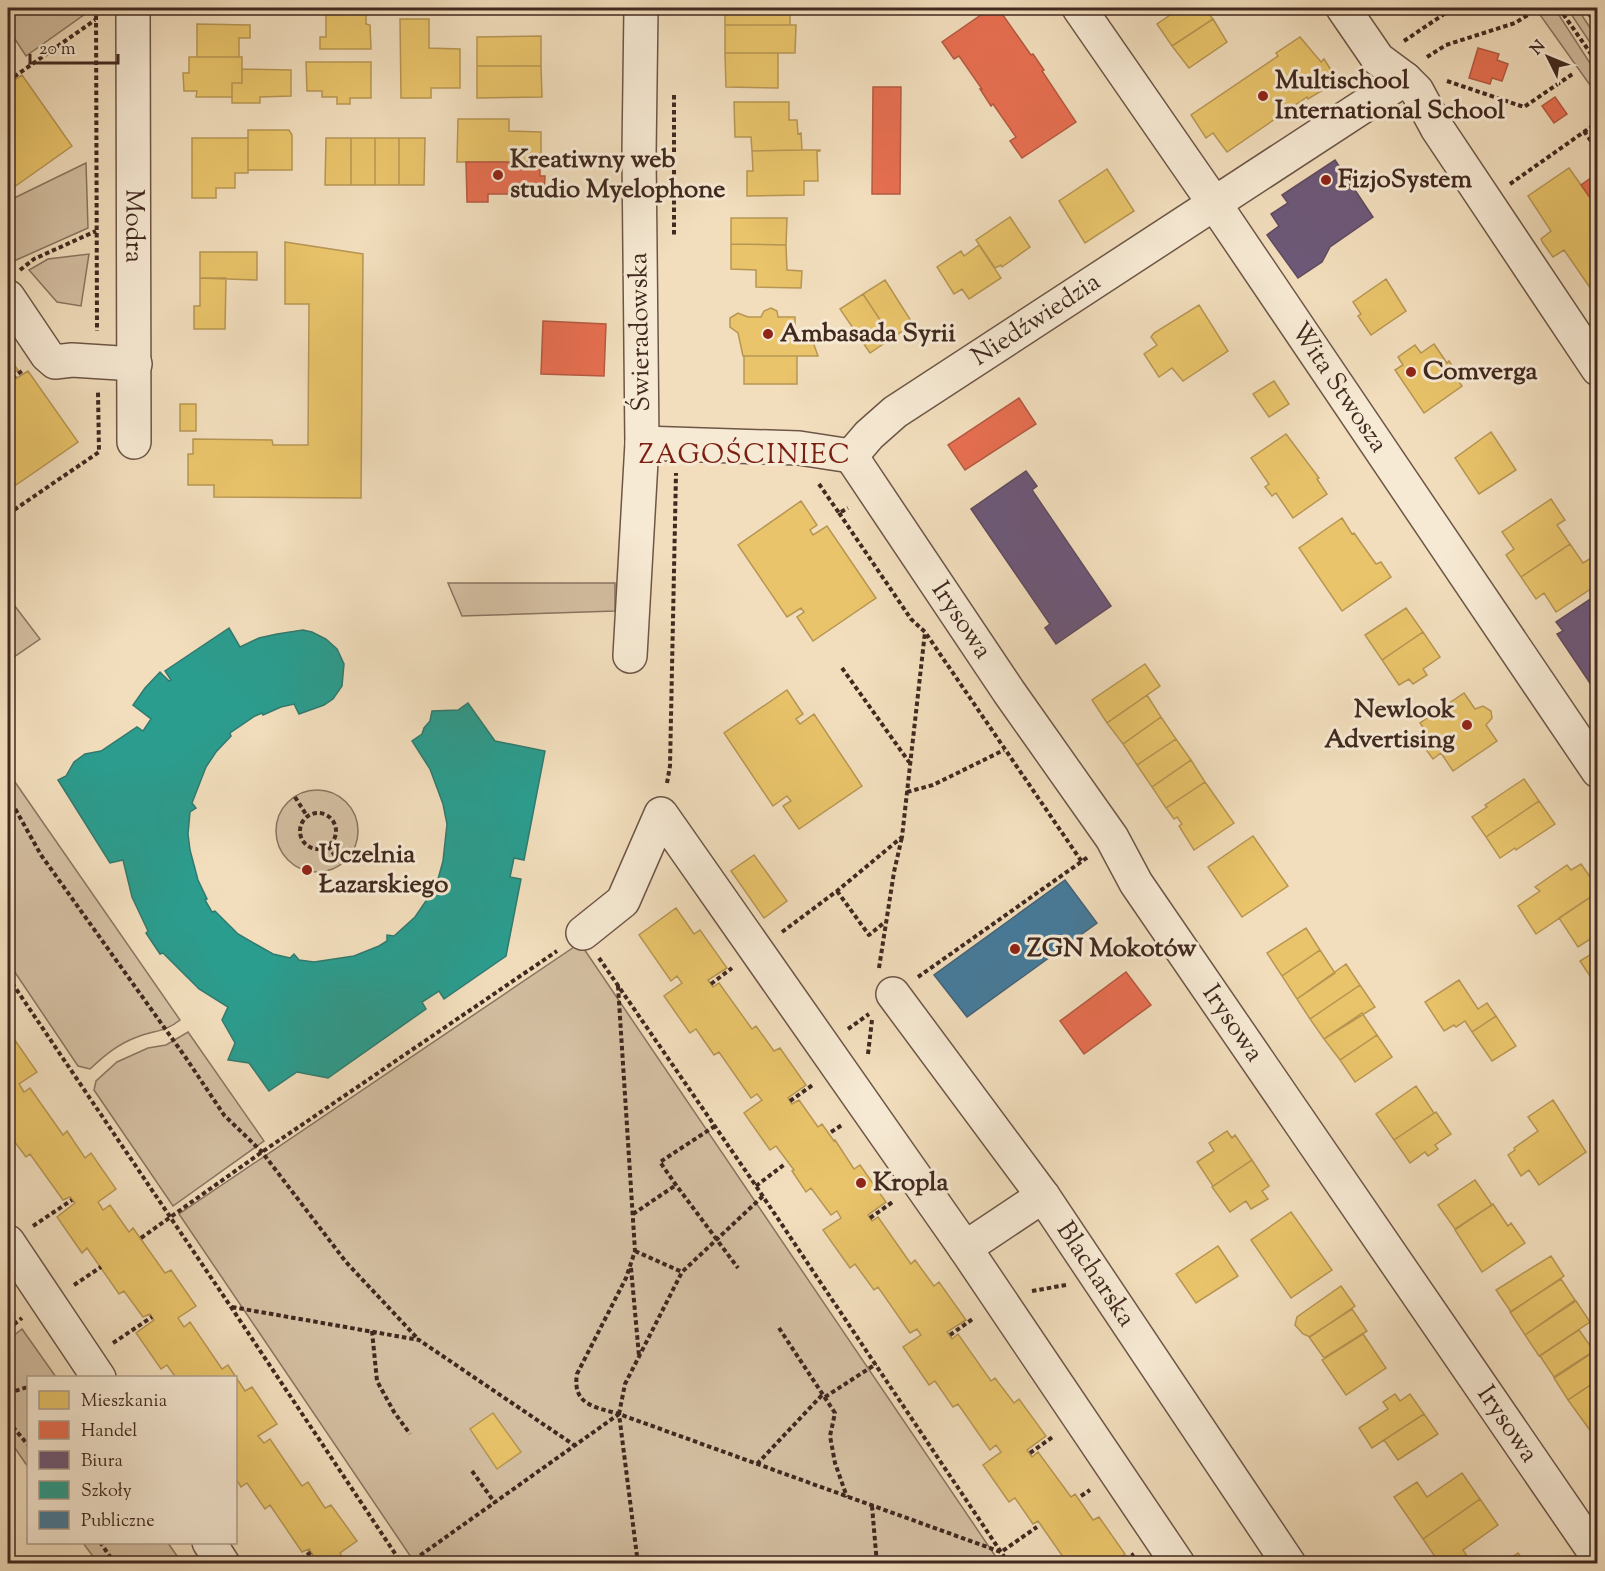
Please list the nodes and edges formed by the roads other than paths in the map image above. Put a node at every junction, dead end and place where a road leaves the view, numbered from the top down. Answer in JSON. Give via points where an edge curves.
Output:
{"nodes":[{"id":1,"x":134,"y":8,"type":"edge"},
{"id":2,"x":641,"y":8,"type":"edge"},
{"id":3,"x":1079,"y":8,"type":"edge"},
{"id":4,"x":1343,"y":8,"type":"edge"},
{"id":5,"x":1405,"y":79,"type":"junction"},
{"id":6,"x":1214,"y":203,"type":"junction"},
{"id":7,"x":12,"y":285,"type":"edge"},
{"id":8,"x":135,"y":364,"type":"junction"},
{"id":9,"x":1598,"y":369,"type":"edge"},
{"id":10,"x":134,"y":442,"type":"dead end"},
{"id":11,"x":642,"y":443,"type":"junction"},
{"id":12,"x":851,"y":456,"type":"junction"},
{"id":13,"x":630,"y":656,"type":"dead end"},
{"id":14,"x":1598,"y":771,"type":"edge"},
{"id":15,"x":583,"y":933,"type":"road end"},
{"id":16,"x":893,"y":994,"type":"road end"},
{"id":17,"x":1042,"y":1196,"type":"junction"},
{"id":18,"x":8,"y":1243,"type":"edge"},
{"id":19,"x":965,"y":1248,"type":"junction"},
{"id":20,"x":93,"y":1369,"type":"edge"},
{"id":21,"x":210,"y":1544,"type":"edge"},
{"id":22,"x":1598,"y":1557,"type":"edge"},
{"id":23,"x":223,"y":1563,"type":"edge"},
{"id":24,"x":1178,"y":1563,"type":"edge"},
{"id":25,"x":1289,"y":1563,"type":"edge"}],
"edges":[{"from":1,"to":8,"type":"street","name":"Modra"},
{"from":2,"to":11,"type":"street","name":"Świeradowska"},
{"from":3,"to":6,"type":"street","name":"Wita Stwosza"},
{"from":4,"to":5,"type":"street","via":[[1378,59]]},
{"from":5,"to":6,"type":"street","name":"Niedźwiedzia"},
{"from":5,"to":9,"type":"street","via":[[1417,91],[1437,128]]},
{"from":6,"to":12,"type":"street","name":"Niedźwiedzia","via":[[895,412]]},
{"from":6,"to":14,"type":"street","name":"Wita Stwosza"},
{"from":7,"to":8,"type":"street","via":[[50,359]]},
{"from":8,"to":10,"type":"street","name":"Modra"},
{"from":11,"to":12,"type":"street","via":[[799,448]]},
{"from":11,"to":13,"type":"street","name":"Świeradowska"},
{"from":12,"to":22,"type":"street","name":"Irysowa","via":[[1112,838],[1136,883]]},
{"from":15,"to":19,"type":"street","via":[[623,901],[661,814]]},
{"from":16,"to":17,"type":"street","name":"Blacharska"},
{"from":17,"to":19,"type":"street"},
{"from":17,"to":25,"type":"street","name":"Blacharska"},
{"from":18,"to":20,"type":"street"},
{"from":19,"to":24,"type":"street"},
{"from":21,"to":23,"type":"street"}]}
